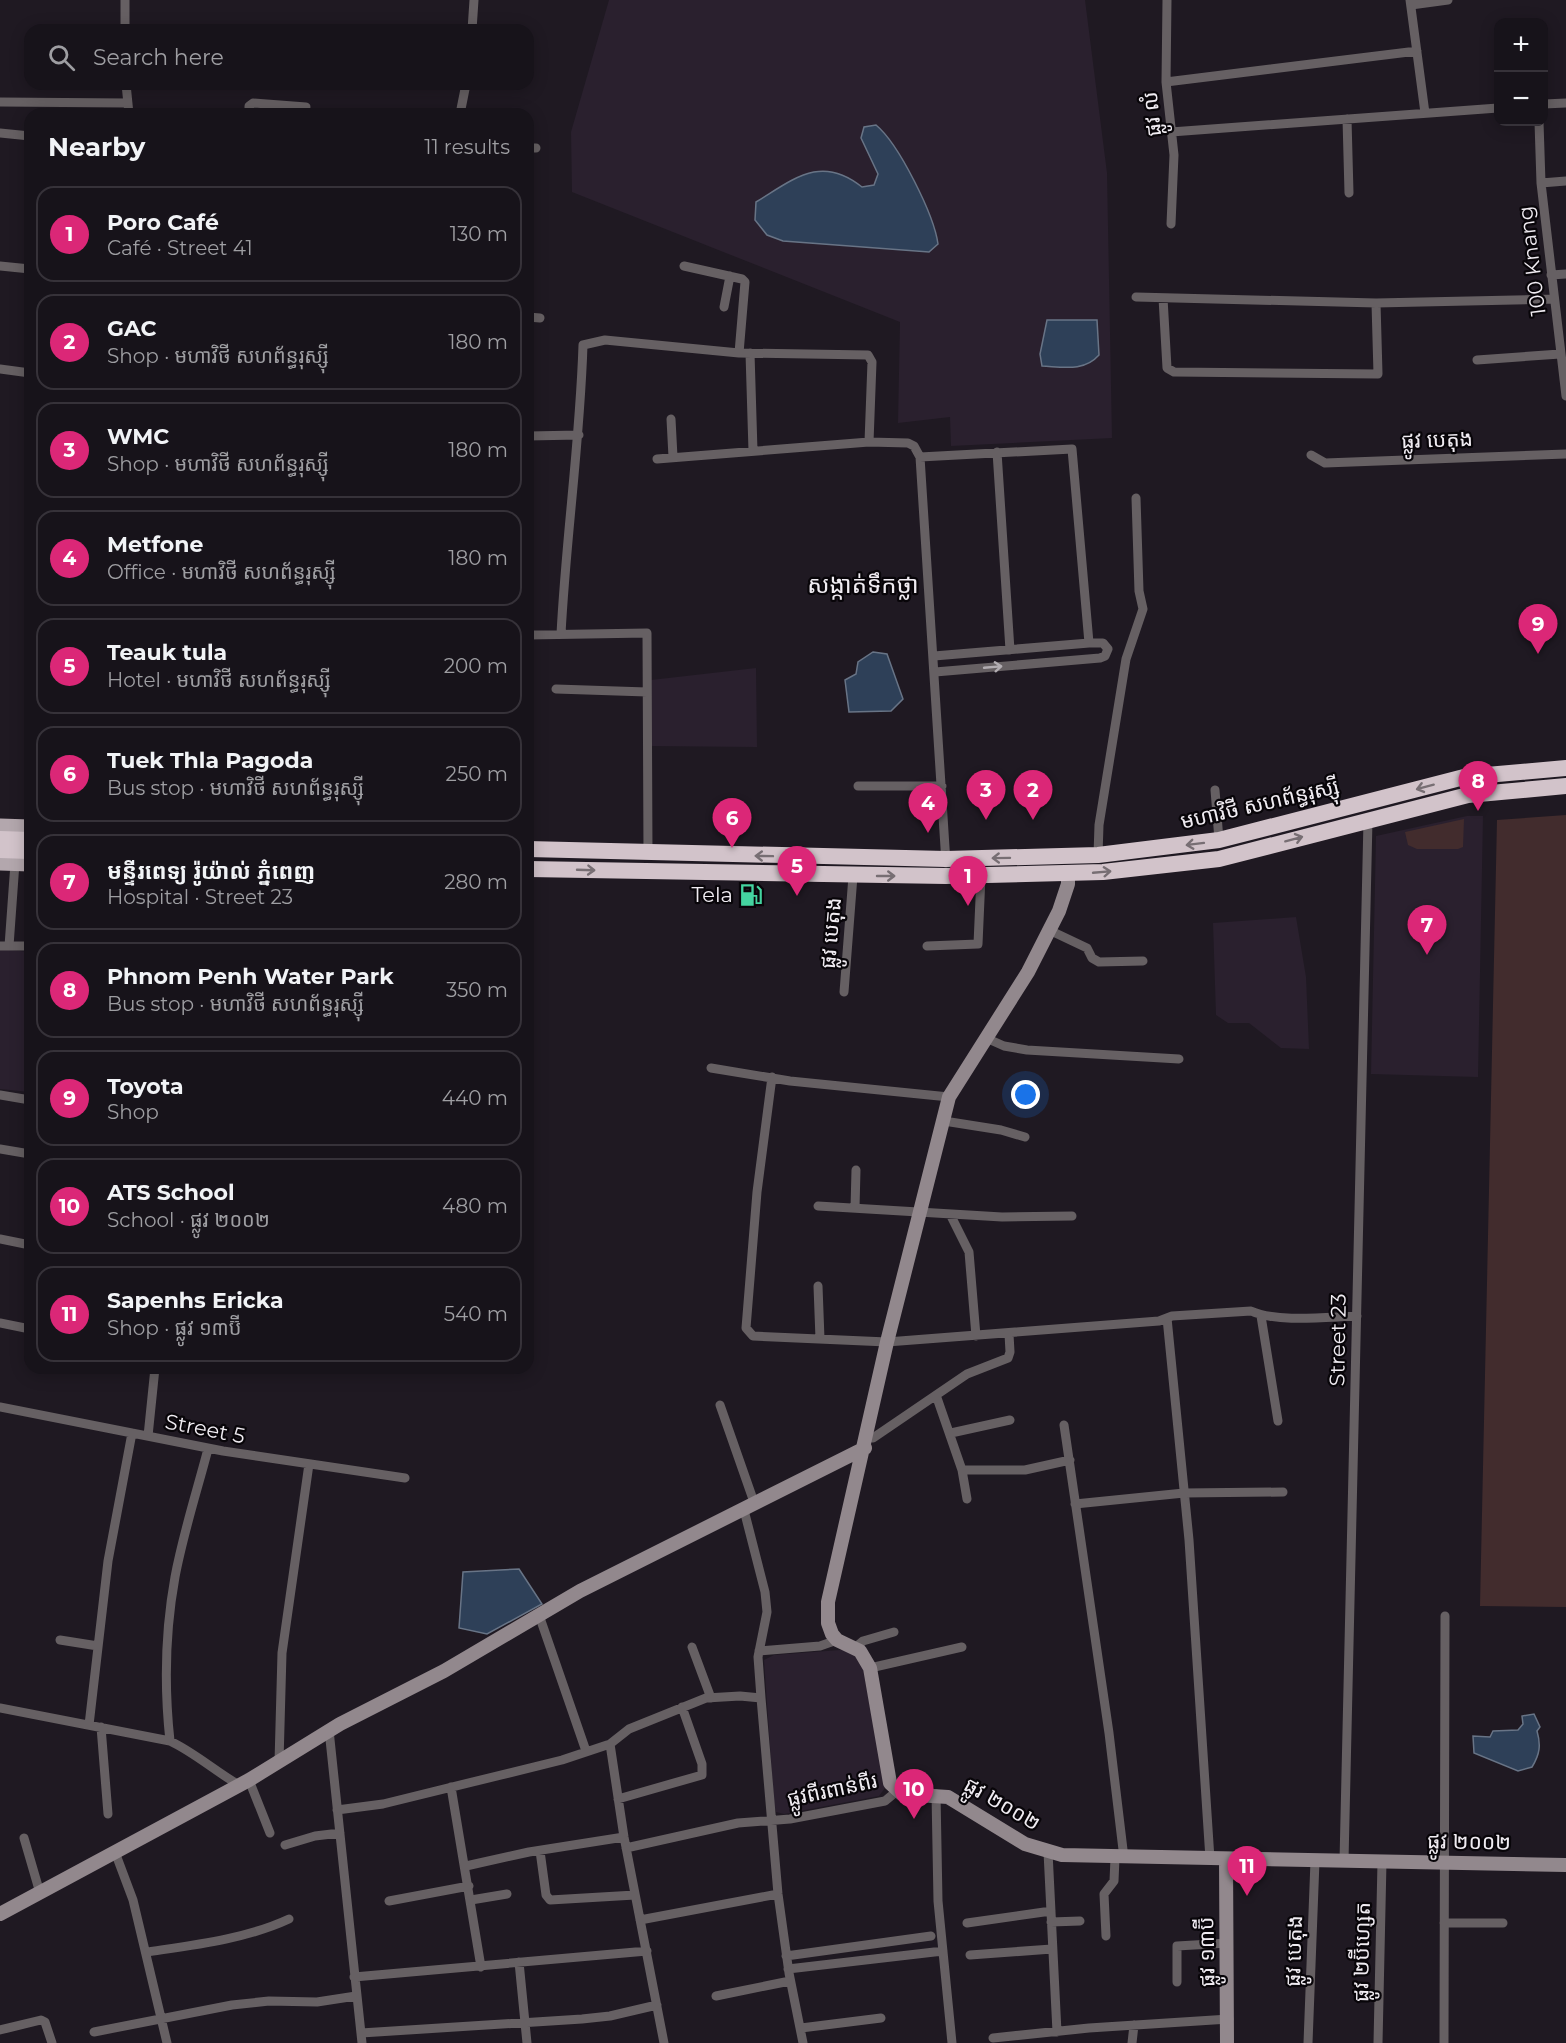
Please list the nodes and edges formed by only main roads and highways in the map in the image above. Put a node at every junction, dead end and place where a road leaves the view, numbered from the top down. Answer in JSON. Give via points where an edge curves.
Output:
{"nodes":[{"id":1,"x":1566,"y":768,"type":"edge"},
{"id":2,"x":1566,"y":786,"type":"edge"},
{"id":3,"x":0,"y":826,"type":"edge"},
{"id":4,"x":24,"y":827,"type":"edge"},
{"id":5,"x":0,"y":838,"type":"edge"},
{"id":6,"x":24,"y":840,"type":"edge"},
{"id":7,"x":534,"y":849,"type":"edge"},
{"id":8,"x":0,"y":850,"type":"edge"},
{"id":9,"x":24,"y":851,"type":"edge"},
{"id":10,"x":534,"y":869,"type":"edge"}],
"edges":[{"from":1,"to":7,"type":"highway","name":"មហាវិថី សហព័ន្ធរុស្ស៊ី","one_way":true,"via":[[1464,777],[1219,840],[1098,855],[946,858]]},
{"from":10,"to":2,"type":"highway","name":"មហាវិថី សហព័ន្ធរុស្ស៊ី","one_way":true,"via":[[854,876],[1068,875],[1219,858],[1468,795]]},
{"from":3,"to":4,"type":"main road"},
{"from":5,"to":6,"type":"highway"},
{"from":8,"to":9,"type":"highway"}]}
